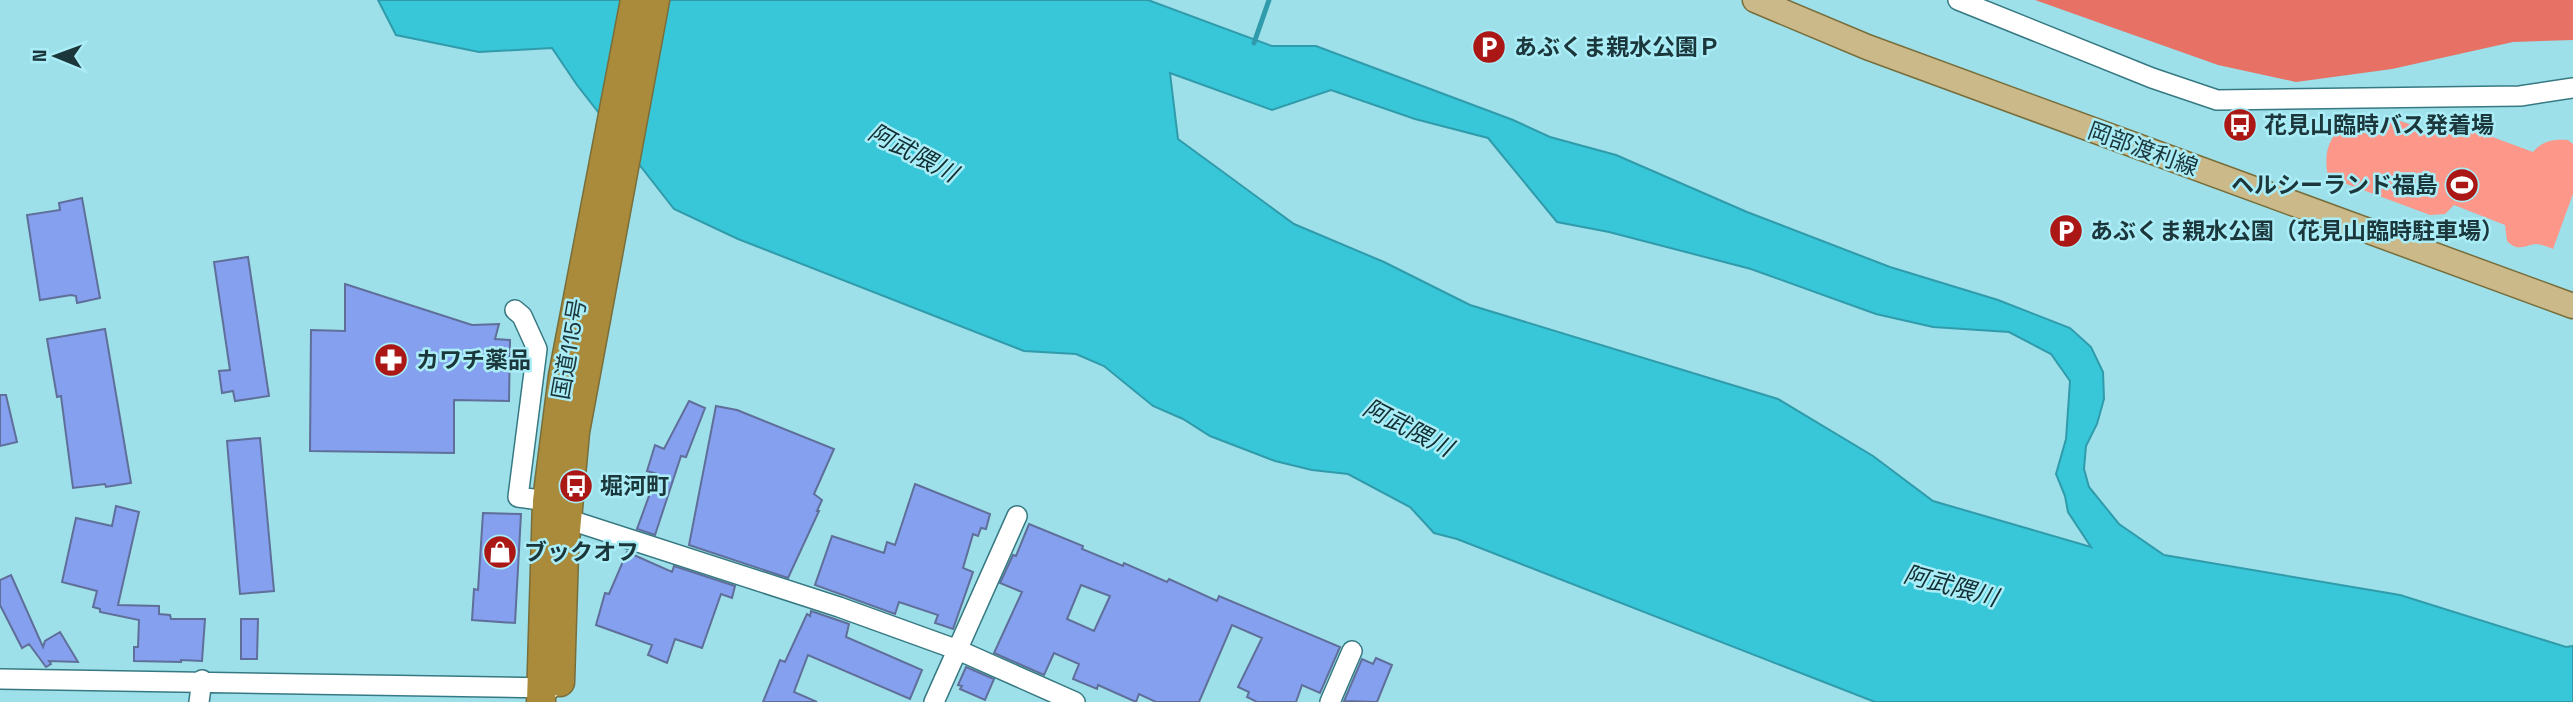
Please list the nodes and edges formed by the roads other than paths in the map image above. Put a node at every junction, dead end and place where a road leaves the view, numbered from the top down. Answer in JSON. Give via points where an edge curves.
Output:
{"nodes":[{"id":1,"x":635,"y":0,"type":"edge"},
{"id":2,"x":655,"y":0,"type":"edge"},
{"id":3,"x":1958,"y":0,"type":"edge"},
{"id":4,"x":1764,"y":2,"type":"edge"},
{"id":5,"x":2573,"y":88,"type":"edge"},
{"id":6,"x":2573,"y":306,"type":"edge"},
{"id":7,"x":515,"y":310,"type":"dead end"},
{"id":8,"x":585,"y":315,"type":"junction"},
{"id":9,"x":557,"y":510,"type":"junction"},
{"id":10,"x":1017,"y":516,"type":"dead end"},
{"id":11,"x":958,"y":650,"type":"junction"},
{"id":12,"x":1352,"y":651,"type":"dead end"},
{"id":13,"x":0,"y":679,"type":"edge"},
{"id":14,"x":202,"y":680,"type":"junction"},
{"id":15,"x":246,"y":692,"type":"edge"},
{"id":16,"x":550,"y":695,"type":"edge"},
{"id":17,"x":200,"y":702,"type":"edge"},
{"id":18,"x":934,"y":702,"type":"edge"},
{"id":19,"x":1075,"y":702,"type":"edge"},
{"id":20,"x":1330,"y":702,"type":"edge"}],
"edges":[{"from":1,"to":8,"type":"highway","name":"国道115号"},
{"from":2,"to":8,"type":"highway","name":"国道115号"},
{"from":3,"to":5,"type":"street","via":[[2152,79],[2217,100],[2520,96]]},
{"from":4,"to":6,"type":"main road","name":"岡部渡利線","via":[[1905,62]]},
{"from":7,"to":9,"type":"street","via":[[537,349],[518,497]]},
{"from":8,"to":9,"type":"highway","name":"国道115号","via":[[575,432]]},
{"from":9,"to":11,"type":"street"},
{"from":9,"to":16,"type":"highway","name":"国道115号","via":[[564,552]]},
{"from":10,"to":11,"type":"street"},
{"from":11,"to":18,"type":"street"},
{"from":11,"to":19,"type":"street"},
{"from":12,"to":20,"type":"street"},
{"from":13,"to":14,"type":"street"},
{"from":14,"to":15,"type":"street"},
{"from":14,"to":17,"type":"street"},
{"from":15,"to":16,"type":"street"}]}
